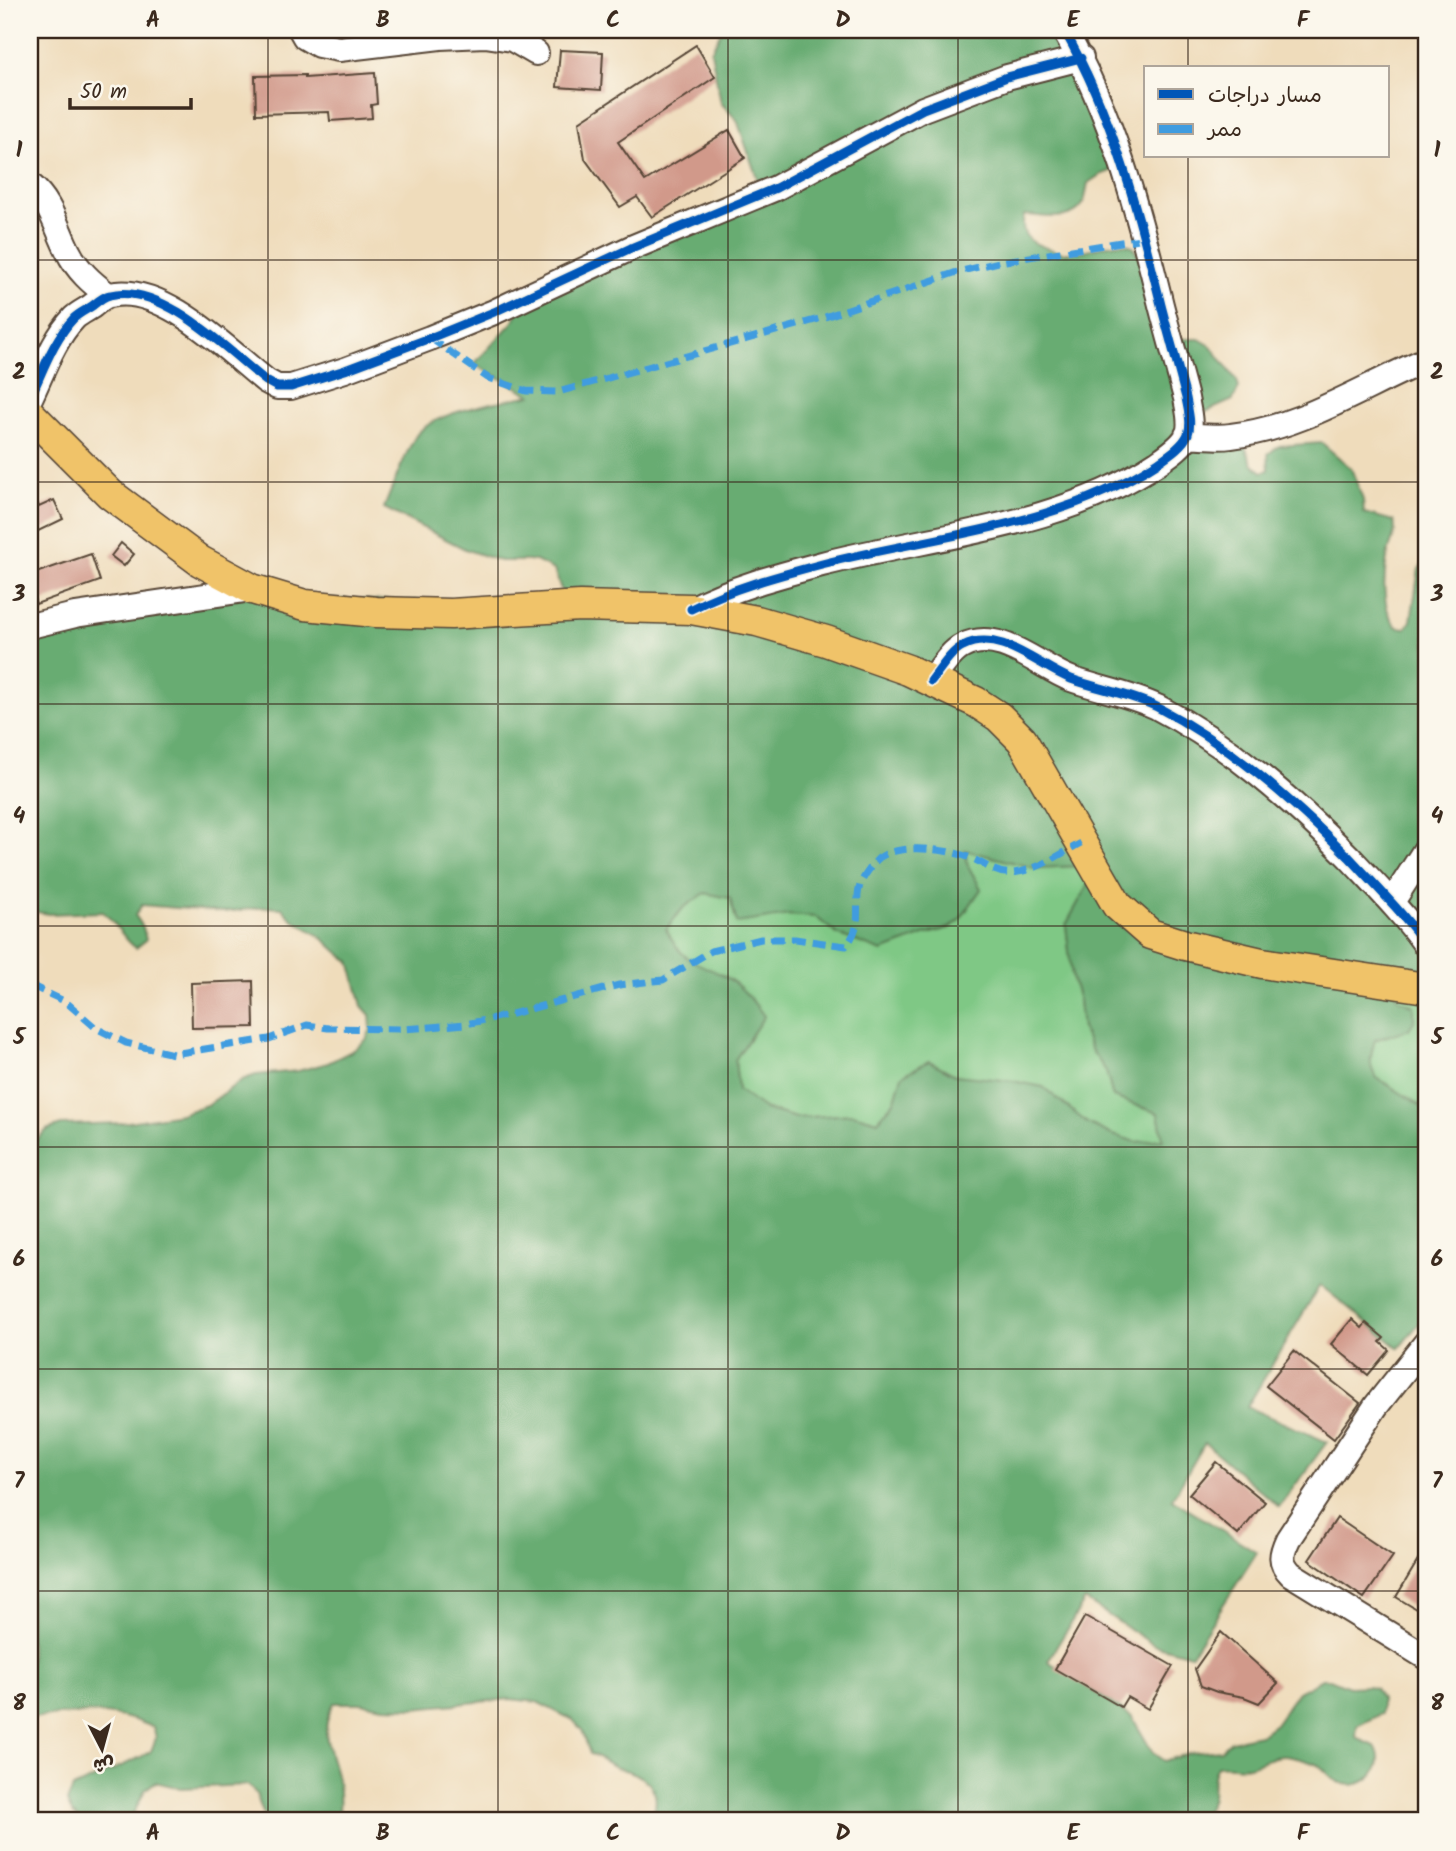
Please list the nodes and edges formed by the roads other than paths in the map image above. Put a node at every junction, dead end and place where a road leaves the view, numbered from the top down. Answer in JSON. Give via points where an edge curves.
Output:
{"nodes":[{"id":1,"x":301,"y":30,"type":"edge"},
{"id":2,"x":1064,"y":30,"type":"edge"},
{"id":3,"x":536,"y":53,"type":"dead end"},
{"id":4,"x":1081,"y":58,"type":"junction"},
{"id":5,"x":30,"y":185,"type":"edge"},
{"id":6,"x":108,"y":295,"type":"junction"},
{"id":7,"x":1426,"y":360,"type":"edge"},
{"id":8,"x":30,"y":398,"type":"edge"},
{"id":9,"x":30,"y":414,"type":"edge"},
{"id":10,"x":1187,"y":435,"type":"junction"},
{"id":11,"x":252,"y":589,"type":"junction"},
{"id":12,"x":691,"y":609,"type":"junction"},
{"id":13,"x":30,"y":626,"type":"edge"},
{"id":14,"x":931,"y":681,"type":"junction"},
{"id":15,"x":1426,"y":849,"type":"edge"},
{"id":16,"x":1392,"y":902,"type":"junction"},
{"id":17,"x":1426,"y":945,"type":"edge"},
{"id":18,"x":1426,"y":988,"type":"edge"},
{"id":19,"x":1426,"y":1343,"type":"edge"},
{"id":20,"x":1426,"y":1657,"type":"edge"}],
"edges":[{"from":1,"to":3,"type":"street","via":[[319,45],[339,49],[485,35],[512,39]]},
{"from":2,"to":4,"type":"street"},
{"from":4,"to":6,"type":"street","via":[[923,108],[776,188],[494,312],[291,387],[277,387],[266,380],[163,304],[148,297]]},
{"from":4,"to":10,"type":"street","via":[[1139,214],[1186,398]]},
{"from":5,"to":6,"type":"street","via":[[50,209],[83,275]]},
{"from":6,"to":8,"type":"street","via":[[75,317],[55,343]]},
{"from":7,"to":10,"type":"street","via":[[1294,421],[1229,437]]},
{"from":9,"to":11,"type":"main road","via":[[110,494],[200,561]]},
{"from":10,"to":12,"type":"street","via":[[1163,459],[1135,477],[1073,504],[813,566]]},
{"from":11,"to":12,"type":"main road","via":[[305,605],[376,612],[452,614],[580,606]]},
{"from":11,"to":13,"type":"street"},
{"from":12,"to":14,"type":"main road","via":[[814,638]]},
{"from":14,"to":16,"type":"street","via":[[964,645],[985,641],[1010,647],[1069,678],[1154,706],[1214,739],[1301,808]]},
{"from":14,"to":18,"type":"main road","via":[[976,702],[1022,740],[1117,905],[1150,933],[1237,958]]},
{"from":15,"to":16,"type":"street"},
{"from":16,"to":17,"type":"street"},
{"from":19,"to":20,"type":"street","via":[[1376,1406],[1281,1553],[1291,1574]]}]}
